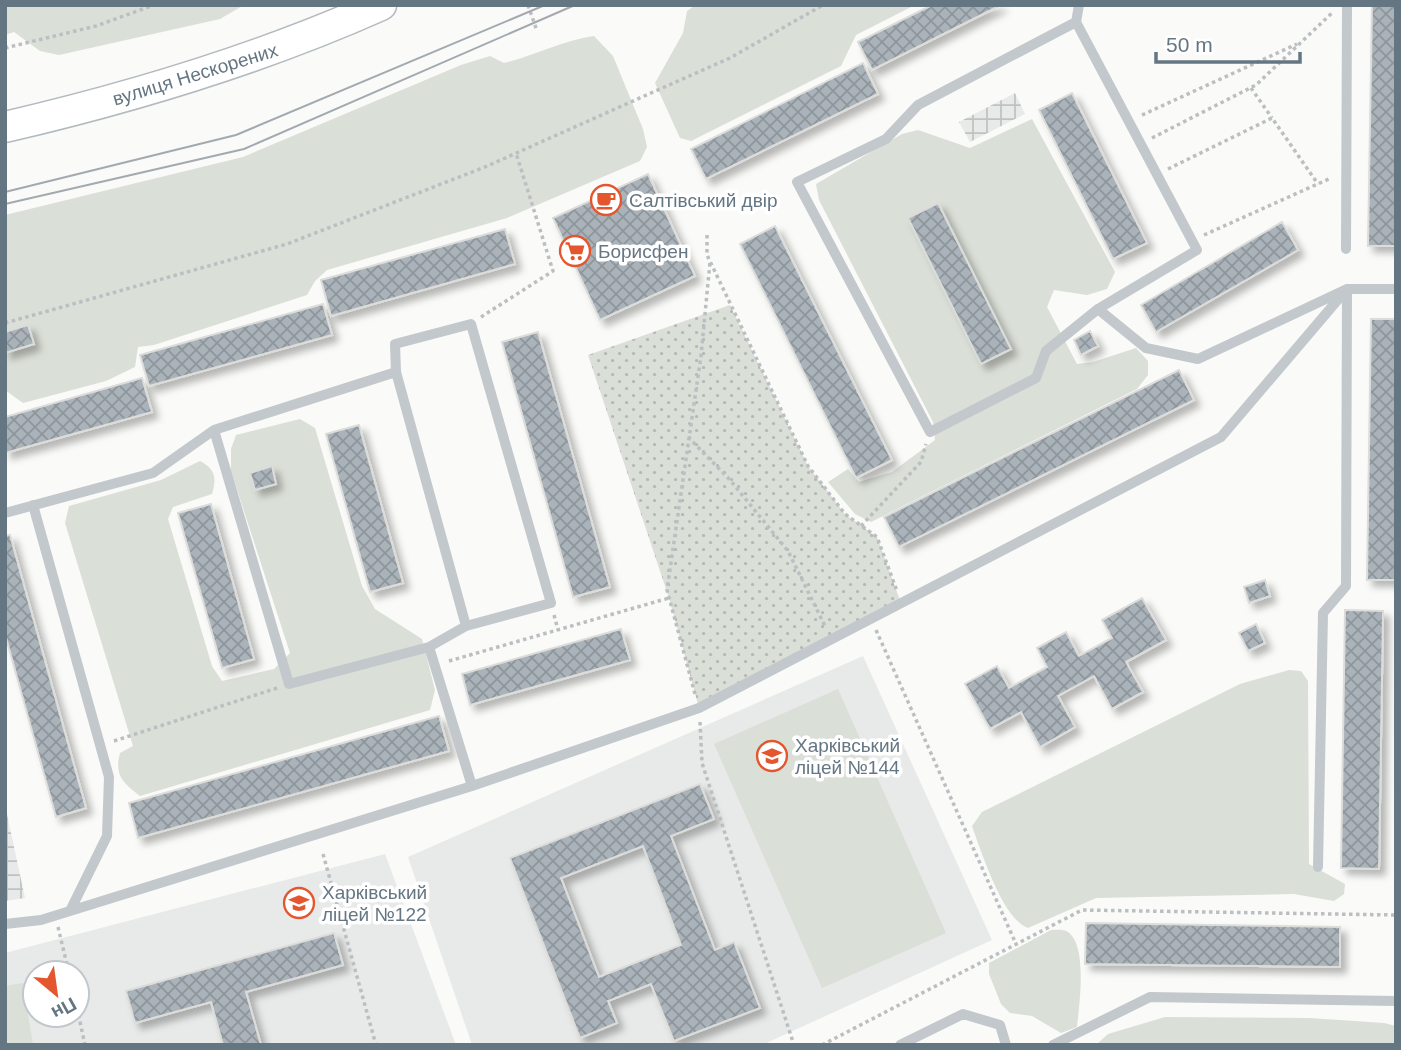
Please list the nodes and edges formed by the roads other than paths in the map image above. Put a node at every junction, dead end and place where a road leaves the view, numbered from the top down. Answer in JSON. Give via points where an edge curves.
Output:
{"nodes":[{"id":1,"x":381,"y":5,"type":"edge"},
{"id":2,"x":1079,"y":5,"type":"edge"},
{"id":3,"x":1347,"y":5,"type":"edge"},
{"id":4,"x":1076,"y":22,"type":"junction"},
{"id":5,"x":5,"y":127,"type":"edge"},
{"id":6,"x":1346,"y":249,"type":"dead end"},
{"id":7,"x":1347,"y":289,"type":"junction"},
{"id":8,"x":1396,"y":289,"type":"edge"},
{"id":9,"x":1098,"y":309,"type":"junction"},
{"id":10,"x":396,"y":372,"type":"junction"},
{"id":11,"x":214,"y":430,"type":"junction"},
{"id":12,"x":33,"y":505,"type":"junction"},
{"id":13,"x":5,"y":513,"type":"edge"},
{"id":14,"x":466,"y":626,"type":"junction"},
{"id":15,"x":429,"y":648,"type":"junction"},
{"id":16,"x":472,"y":786,"type":"junction"},
{"id":17,"x":1318,"y":867,"type":"dead end"},
{"id":18,"x":69,"y":911,"type":"junction"},
{"id":19,"x":5,"y":924,"type":"edge"},
{"id":20,"x":1396,"y":1001,"type":"edge"},
{"id":21,"x":900,"y":1045,"type":"edge"},
{"id":22,"x":1006,"y":1045,"type":"edge"},
{"id":23,"x":1053,"y":1045,"type":"edge"}],
"edges":[{"from":1,"to":5,"type":"main road","name":"вулиця Нескорених","via":[[301,41],[214,70]]},
{"from":2,"to":4,"type":"lane"},
{"from":3,"to":6,"type":"lane"},
{"from":4,"to":9,"type":"lane","via":[[1196,250]]},
{"from":4,"to":9,"type":"lane","via":[[918,105],[886,139],[797,182],[930,432],[1036,378],[1046,351]]},
{"from":7,"to":8,"type":"lane"},
{"from":7,"to":9,"type":"lane","via":[[1198,359],[1146,348]]},
{"from":7,"to":16,"type":"lane","via":[[1221,437],[699,708]]},
{"from":7,"to":17,"type":"lane","via":[[1346,586],[1322,613]]},
{"from":10,"to":11,"type":"lane"},
{"from":10,"to":14,"type":"lane"},
{"from":10,"to":14,"type":"lane","via":[[395,344],[471,324],[551,603]]},
{"from":11,"to":12,"type":"lane","via":[[153,473]]},
{"from":11,"to":15,"type":"lane","via":[[289,684]]},
{"from":12,"to":13,"type":"lane"},
{"from":12,"to":18,"type":"lane","via":[[109,777],[107,836]]},
{"from":14,"to":15,"type":"lane"},
{"from":15,"to":16,"type":"lane"},
{"from":16,"to":18,"type":"lane"},
{"from":18,"to":19,"type":"lane"},
{"from":20,"to":23,"type":"lane","via":[[1150,997]]},
{"from":21,"to":22,"type":"lane","via":[[963,1014],[1000,1026]]}]}
